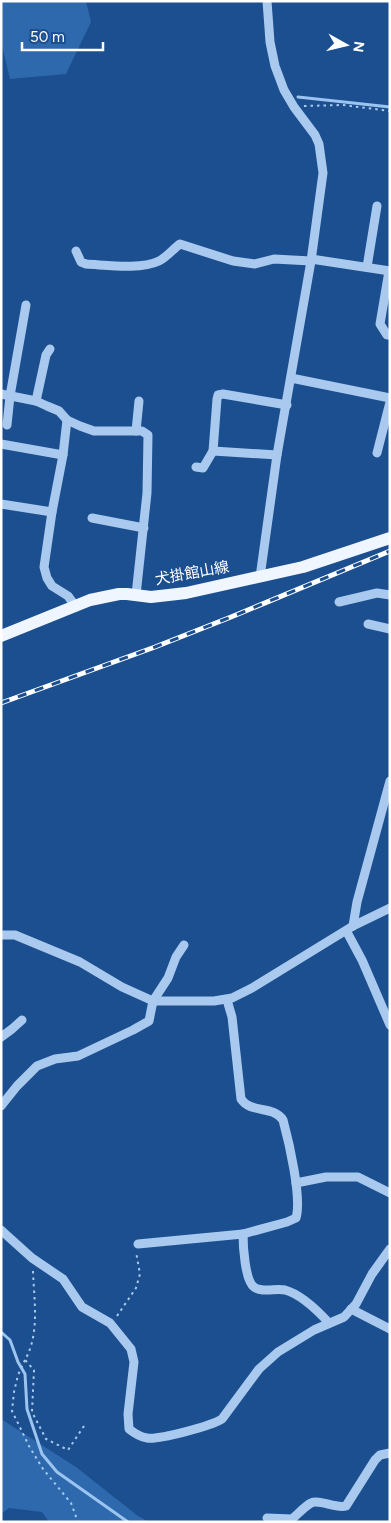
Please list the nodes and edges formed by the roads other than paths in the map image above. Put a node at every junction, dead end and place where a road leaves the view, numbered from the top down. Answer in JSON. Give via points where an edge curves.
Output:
{"nodes":[{"id":1,"x":267,"y":1,"type":"edge"},
{"id":2,"x":377,"y":206,"type":"dead end"},
{"id":3,"x":76,"y":251,"type":"dead end"},
{"id":4,"x":311,"y":260,"type":"junction"},
{"id":5,"x":367,"y":267,"type":"junction"},
{"id":6,"x":389,"y":271,"type":"edge"},
{"id":7,"x":26,"y":305,"type":"dead end"},
{"id":8,"x":390,"y":336,"type":"edge"},
{"id":9,"x":50,"y":349,"type":"dead end"},
{"id":10,"x":292,"y":378,"type":"junction"},
{"id":11,"x":6,"y":395,"type":"edge"},
{"id":12,"x":390,"y":398,"type":"edge"},
{"id":13,"x":139,"y":400,"type":"dead end"},
{"id":14,"x":36,"y":402,"type":"junction"},
{"id":15,"x":390,"y":402,"type":"edge"},
{"id":16,"x":286,"y":405,"type":"junction"},
{"id":17,"x":67,"y":420,"type":"junction"},
{"id":18,"x":7,"y":425,"type":"dead end"},
{"id":19,"x":136,"y":430,"type":"junction"},
{"id":20,"x":1,"y":444,"type":"edge"},
{"id":21,"x":213,"y":451,"type":"junction"},
{"id":22,"x":377,"y":453,"type":"dead end"},
{"id":23,"x":62,"y":455,"type":"junction"},
{"id":24,"x":277,"y":455,"type":"junction"},
{"id":25,"x":196,"y":467,"type":"dead end"},
{"id":26,"x":1,"y":504,"type":"edge"},
{"id":27,"x":52,"y":512,"type":"junction"},
{"id":28,"x":92,"y":518,"type":"dead end"},
{"id":29,"x":144,"y":528,"type":"junction"},
{"id":30,"x":390,"y":538,"type":"edge"},
{"id":31,"x":260,"y":577,"type":"junction"},
{"id":32,"x":136,"y":595,"type":"junction"},
{"id":33,"x":390,"y":595,"type":"edge"},
{"id":34,"x":339,"y":602,"type":"dead end"},
{"id":35,"x":76,"y":607,"type":"junction"},
{"id":36,"x":368,"y":624,"type":"dead end"},
{"id":37,"x":390,"y":629,"type":"edge"},
{"id":38,"x":1,"y":636,"type":"edge"},
{"id":39,"x":390,"y":781,"type":"edge"},
{"id":40,"x":390,"y":908,"type":"edge"},
{"id":41,"x":350,"y":929,"type":"junction"},
{"id":42,"x":1,"y":935,"type":"edge"},
{"id":43,"x":184,"y":945,"type":"dead end"},
{"id":44,"x":227,"y":1000,"type":"junction"},
{"id":45,"x":153,"y":1001,"type":"junction"},
{"id":46,"x":22,"y":1020,"type":"dead end"},
{"id":47,"x":390,"y":1025,"type":"edge"},
{"id":48,"x":1,"y":1036,"type":"edge"},
{"id":49,"x":1,"y":1106,"type":"edge"},
{"id":50,"x":296,"y":1183,"type":"junction"},
{"id":51,"x":390,"y":1192,"type":"edge"},
{"id":52,"x":1,"y":1230,"type":"edge"},
{"id":53,"x":242,"y":1234,"type":"junction"},
{"id":54,"x":138,"y":1244,"type":"road end"},
{"id":55,"x":390,"y":1248,"type":"edge"},
{"id":56,"x":351,"y":1309,"type":"junction"},
{"id":57,"x":329,"y":1323,"type":"junction"},
{"id":58,"x":390,"y":1329,"type":"edge"},
{"id":59,"x":390,"y":1453,"type":"edge"},
{"id":60,"x":267,"y":1518,"type":"dead end"}],
"edges":[{"from":1,"to":4,"type":"street","via":[[275,66],[284,90],[319,144],[323,173]]},
{"from":2,"to":5,"type":"street"},
{"from":3,"to":4,"type":"street","via":[[81,262],[86,264],[130,266],[161,260],[180,244],[233,261],[254,264],[274,259]]},
{"from":4,"to":5,"type":"street"},
{"from":4,"to":10,"type":"street"},
{"from":5,"to":6,"type":"street"},
{"from":6,"to":8,"type":"street","via":[[380,324]]},
{"from":7,"to":11,"type":"street"},
{"from":9,"to":14,"type":"street"},
{"from":10,"to":12,"type":"street"},
{"from":10,"to":16,"type":"street"},
{"from":11,"to":14,"type":"street"},
{"from":11,"to":18,"type":"street"},
{"from":13,"to":19,"type":"street"},
{"from":14,"to":17,"type":"street","via":[[58,411]]},
{"from":15,"to":22,"type":"street"},
{"from":16,"to":21,"type":"street","via":[[218,395]]},
{"from":16,"to":24,"type":"street"},
{"from":17,"to":19,"type":"street","via":[[94,431]]},
{"from":17,"to":23,"type":"street"},
{"from":19,"to":29,"type":"street","via":[[148,435]]},
{"from":20,"to":23,"type":"street"},
{"from":21,"to":24,"type":"street"},
{"from":21,"to":25,"type":"street","via":[[203,468]]},
{"from":23,"to":27,"type":"street"},
{"from":24,"to":31,"type":"street"},
{"from":26,"to":27,"type":"street"},
{"from":27,"to":35,"type":"street","via":[[44,567],[52,586],[68,596]]},
{"from":28,"to":29,"type":"street"},
{"from":29,"to":32,"type":"street"},
{"from":30,"to":31,"type":"main road","name":"犬掛館山線"},
{"from":31,"to":32,"type":"main road","name":"犬掛館山線","via":[[176,596]]},
{"from":32,"to":35,"type":"main road","name":"犬掛館山線","via":[[119,594],[90,600]]},
{"from":33,"to":34,"type":"street","via":[[377,593]]},
{"from":35,"to":38,"type":"main road","name":"犬掛館山線"},
{"from":36,"to":37,"type":"street"},
{"from":39,"to":41,"type":"street"},
{"from":40,"to":41,"type":"street"},
{"from":41,"to":44,"type":"street"},
{"from":41,"to":47,"type":"street"},
{"from":42,"to":45,"type":"street","via":[[15,935],[80,962]]},
{"from":43,"to":45,"type":"street"},
{"from":44,"to":45,"type":"street"},
{"from":44,"to":50,"type":"street","via":[[242,1099],[249,1107],[280,1115]]},
{"from":45,"to":49,"type":"street","via":[[149,1021],[78,1056],[55,1059],[37,1066]]},
{"from":46,"to":48,"type":"street"},
{"from":50,"to":51,"type":"street","via":[[326,1177],[358,1177]]},
{"from":50,"to":53,"type":"street","via":[[296,1218]]},
{"from":52,"to":57,"type":"street","via":[[63,1280],[82,1306],[110,1323],[131,1349],[134,1362],[129,1429],[148,1438],[204,1427],[222,1419],[259,1369],[278,1352]]},
{"from":53,"to":54,"type":"street"},
{"from":53,"to":57,"type":"street","via":[[249,1281],[254,1287],[294,1294]]},
{"from":55,"to":56,"type":"street"},
{"from":56,"to":57,"type":"street"},
{"from":56,"to":58,"type":"street"},
{"from":59,"to":60,"type":"street","via":[[375,1460],[346,1506],[341,1508],[316,1502],[292,1519]]}]}
